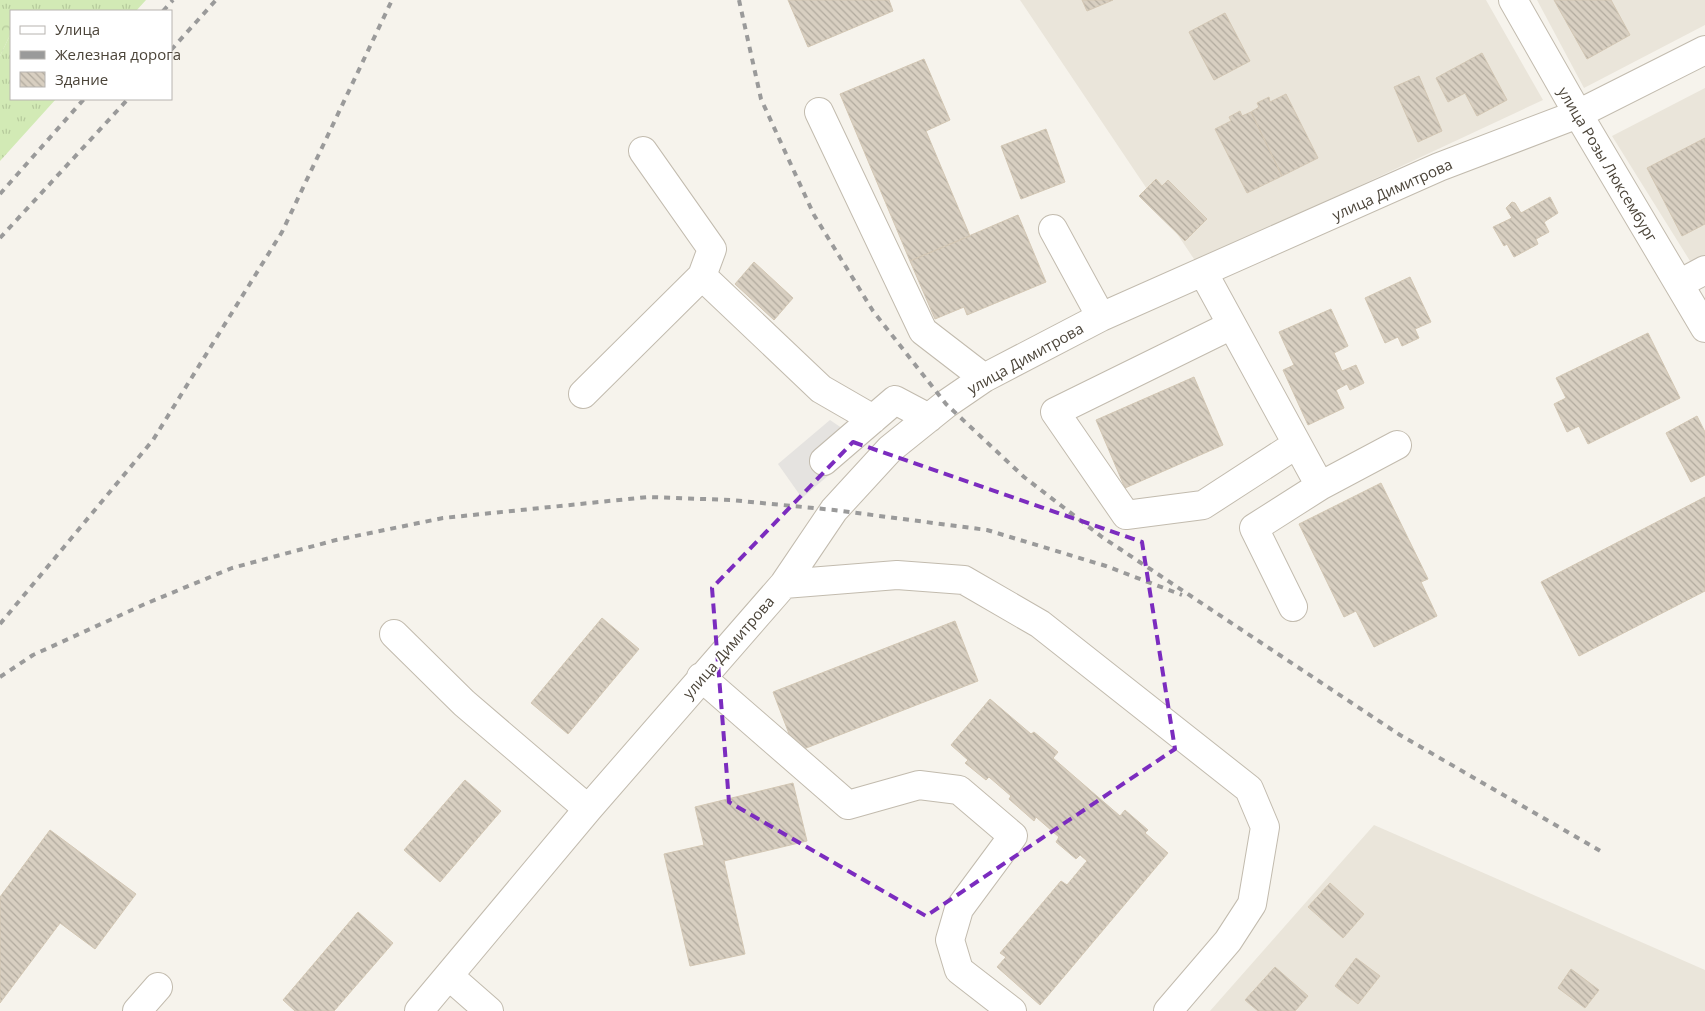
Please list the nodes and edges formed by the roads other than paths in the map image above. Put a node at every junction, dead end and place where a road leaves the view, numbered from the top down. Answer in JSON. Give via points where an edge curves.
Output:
{"nodes":[{"id":1,"x":1513,"y":0,"type":"edge"},
{"id":2,"x":1705,"y":50,"type":"edge"},
{"id":3,"x":819,"y":112,"type":"dead end"},
{"id":4,"x":1578,"y":114,"type":"junction"},
{"id":5,"x":643,"y":151,"type":"dead end"},
{"id":6,"x":1053,"y":229,"type":"dead end"},
{"id":7,"x":1705,"y":270,"type":"edge"},
{"id":8,"x":1203,"y":272,"type":"junction"},
{"id":9,"x":702,"y":276,"type":"junction"},
{"id":10,"x":1679,"y":284,"type":"junction"},
{"id":11,"x":1101,"y":317,"type":"junction"},
{"id":12,"x":1232,"y":325,"type":"junction"},
{"id":13,"x":1705,"y":328,"type":"edge"},
{"id":14,"x":984,"y":378,"type":"junction"},
{"id":15,"x":583,"y":394,"type":"dead end"},
{"id":16,"x":930,"y":418,"type":"junction"},
{"id":17,"x":873,"y":419,"type":"junction"},
{"id":18,"x":1296,"y":444,"type":"junction"},
{"id":19,"x":1397,"y":446,"type":"dead end"},
{"id":20,"x":824,"y":461,"type":"dead end"},
{"id":21,"x":1320,"y":486,"type":"junction"},
{"id":22,"x":784,"y":584,"type":"junction"},
{"id":23,"x":1294,"y":607,"type":"dead end"},
{"id":24,"x":394,"y":634,"type":"dead end"},
{"id":25,"x":701,"y":677,"type":"junction"},
{"id":26,"x":588,"y":809,"type":"junction"},
{"id":27,"x":449,"y":976,"type":"junction"},
{"id":28,"x":158,"y":987,"type":"dead end"},
{"id":29,"x":137,"y":1011,"type":"edge"},
{"id":30,"x":419,"y":1011,"type":"edge"},
{"id":31,"x":489,"y":1011,"type":"edge"},
{"id":32,"x":1012,"y":1011,"type":"edge"},
{"id":33,"x":1168,"y":1011,"type":"edge"}],
"edges":[{"from":1,"to":4,"type":"street","name":"улица Розы Люксембург"},
{"from":2,"to":4,"type":"street","name":"улица Димитрова"},
{"from":3,"to":14,"type":"street","via":[[923,331]]},
{"from":4,"to":8,"type":"street","name":"улица Димитрова","via":[[1439,167]]},
{"from":4,"to":10,"type":"street","name":"улица Розы Люксембург"},
{"from":5,"to":9,"type":"street","via":[[712,249]]},
{"from":6,"to":11,"type":"street"},
{"from":7,"to":10,"type":"street"},
{"from":8,"to":11,"type":"street","name":"улица Димитрова"},
{"from":8,"to":12,"type":"street"},
{"from":9,"to":15,"type":"street"},
{"from":9,"to":17,"type":"street","via":[[821,389]]},
{"from":10,"to":13,"type":"street","name":"улица Розы Люксембург"},
{"from":11,"to":14,"type":"street","name":"улица Димитрова"},
{"from":12,"to":18,"type":"street"},
{"from":12,"to":18,"type":"street","via":[[1055,412],[1126,515],[1203,505]]},
{"from":14,"to":16,"type":"street","name":"улица Димитрова"},
{"from":16,"to":17,"type":"street","via":[[895,400]]},
{"from":16,"to":22,"type":"street","name":"улица Димитрова","via":[[890,449],[834,510]]},
{"from":17,"to":20,"type":"street"},
{"from":18,"to":21,"type":"street"},
{"from":19,"to":21,"type":"street"},
{"from":21,"to":23,"type":"street","via":[[1254,528]]},
{"from":22,"to":25,"type":"street","name":"улица Димитрова"},
{"from":22,"to":33,"type":"street","via":[[897,574],[964,580],[1040,624],[1249,789],[1265,828],[1252,904],[1228,941]]},
{"from":24,"to":26,"type":"street","via":[[464,704]]},
{"from":25,"to":26,"type":"street","name":"улица Димитрова"},
{"from":25,"to":32,"type":"street","via":[[848,805],[919,785],[959,790],[1013,836],[959,909],[950,940],[959,970]]},
{"from":26,"to":27,"type":"street","name":"улица Димитрова"},
{"from":27,"to":30,"type":"street","name":"улица Димитрова"},
{"from":27,"to":31,"type":"street"},
{"from":28,"to":29,"type":"street"}]}
